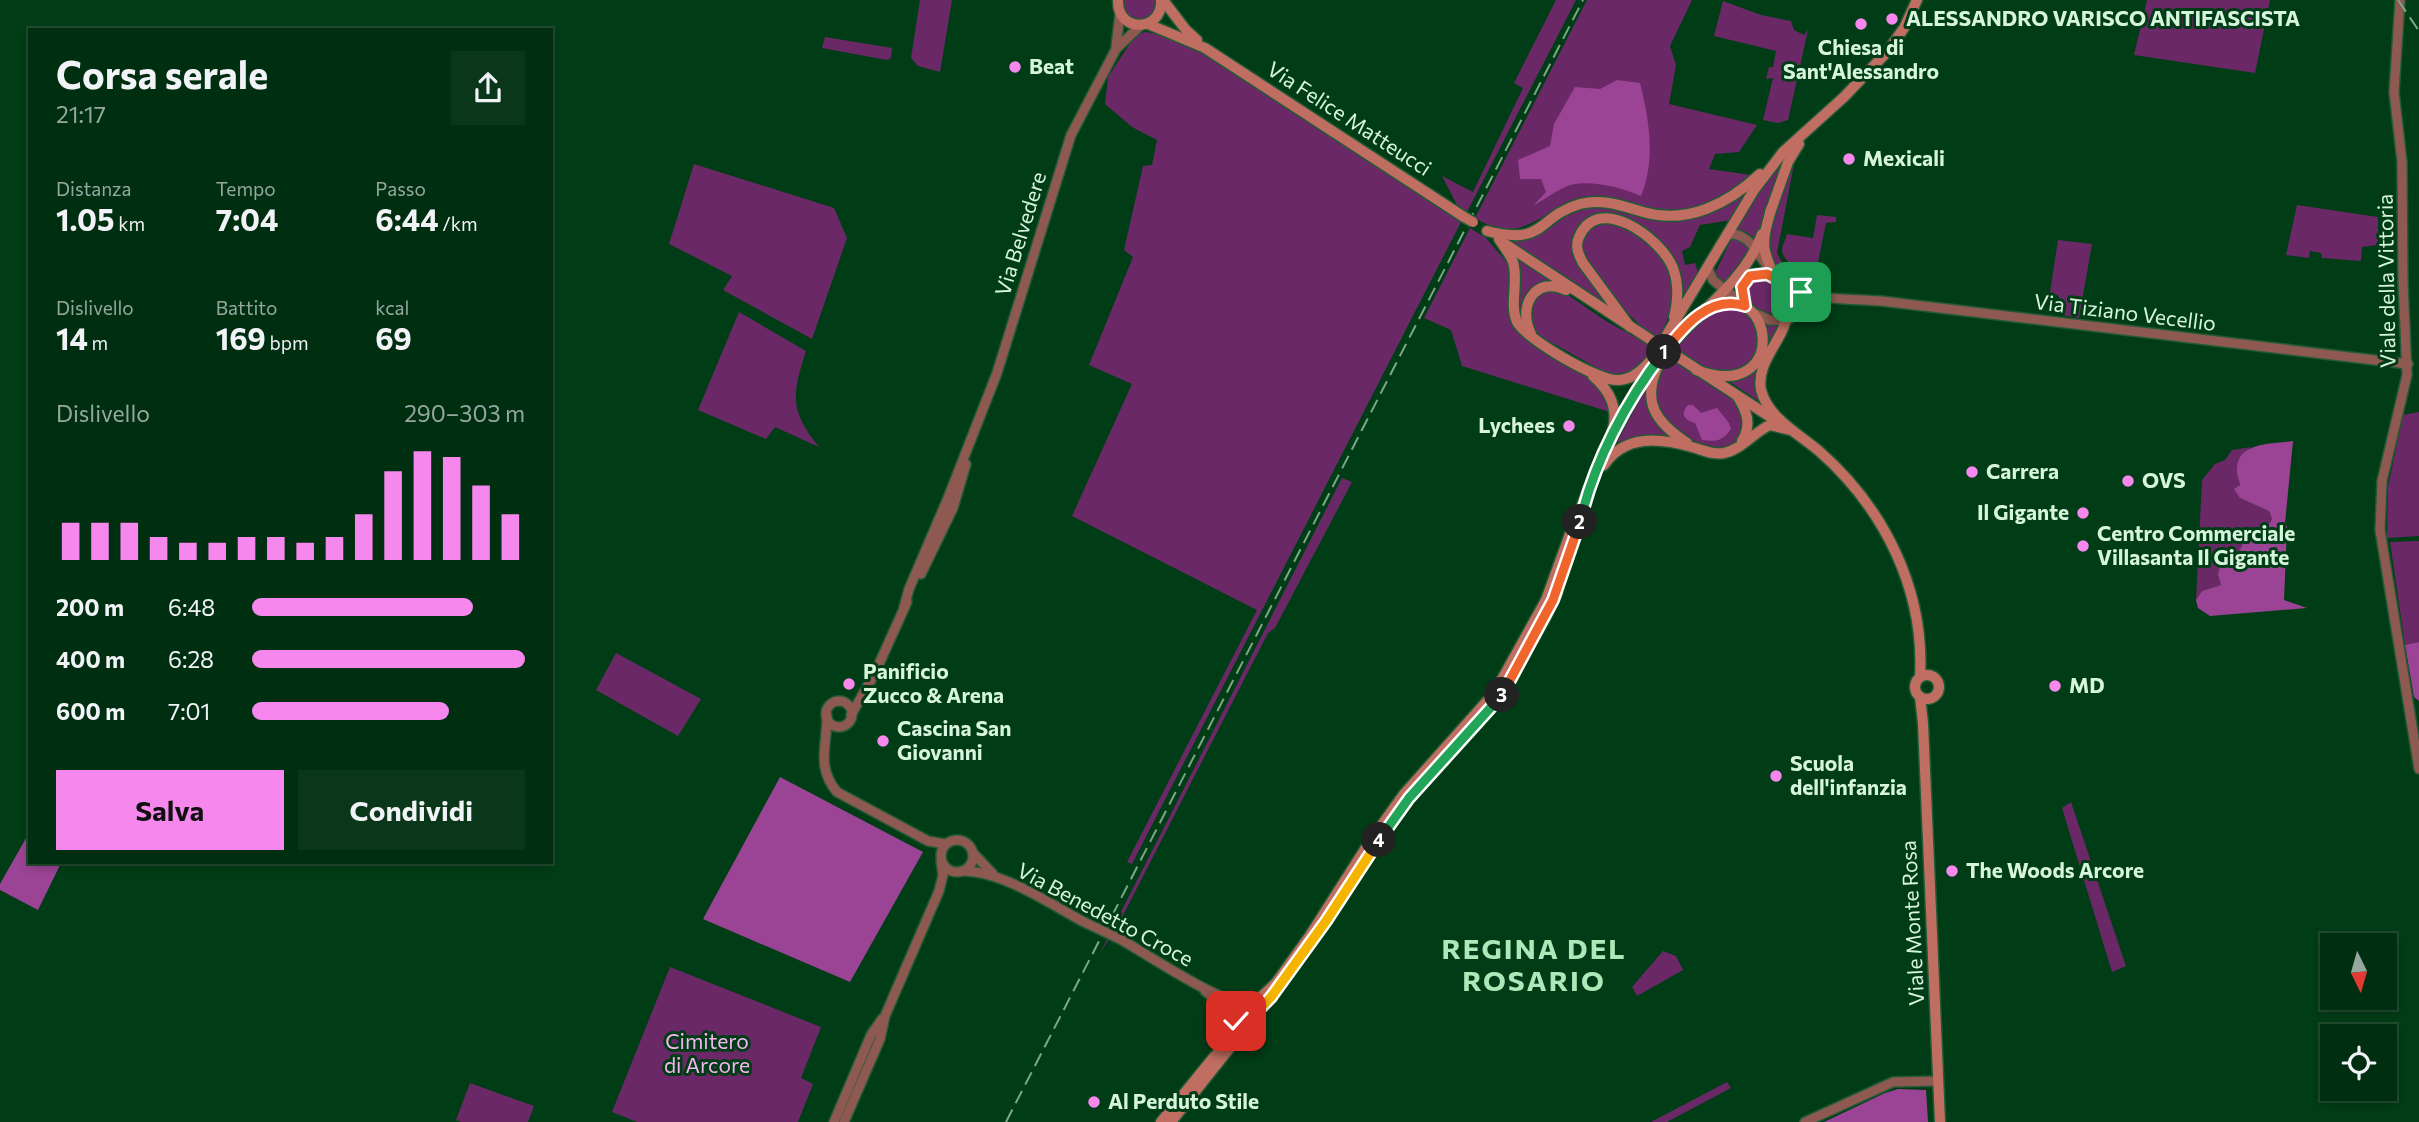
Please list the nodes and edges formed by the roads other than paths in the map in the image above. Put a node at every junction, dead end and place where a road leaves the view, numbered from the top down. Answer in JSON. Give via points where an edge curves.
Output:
{"nodes":[{"id":1,"x":1162,"y":0,"type":"edge"},
{"id":2,"x":1917,"y":0,"type":"edge"},
{"id":3,"x":2400,"y":0,"type":"edge"},
{"id":4,"x":1118,"y":4,"type":"edge"},
{"id":5,"x":1144,"y":24,"type":"junction"},
{"id":6,"x":1205,"y":48,"type":"junction"},
{"id":7,"x":1116,"y":49,"type":"junction"},
{"id":8,"x":1820,"y":120,"type":"junction"},
{"id":9,"x":1783,"y":152,"type":"junction"},
{"id":10,"x":1771,"y":209,"type":"junction"},
{"id":11,"x":1487,"y":231,"type":"junction"},
{"id":12,"x":1729,"y":234,"type":"junction"},
{"id":13,"x":1499,"y":239,"type":"junction"},
{"id":14,"x":1755,"y":250,"type":"junction"},
{"id":15,"x":1708,"y":270,"type":"junction"},
{"id":16,"x":1776,"y":276,"type":"junction"},
{"id":17,"x":1724,"y":289,"type":"junction"},
{"id":18,"x":1839,"y":297,"type":"junction"},
{"id":19,"x":1585,"y":298,"type":"junction"},
{"id":20,"x":1745,"y":306,"type":"junction"},
{"id":21,"x":1756,"y":314,"type":"junction"},
{"id":22,"x":1787,"y":321,"type":"junction"},
{"id":23,"x":1688,"y":324,"type":"junction"},
{"id":24,"x":1630,"y":327,"type":"junction"},
{"id":25,"x":1669,"y":331,"type":"junction"},
{"id":26,"x":1532,"y":338,"type":"junction"},
{"id":27,"x":1665,"y":352,"type":"junction"},
{"id":28,"x":2407,"y":364,"type":"junction"},
{"id":29,"x":1696,"y":370,"type":"junction"},
{"id":30,"x":1590,"y":373,"type":"junction"},
{"id":31,"x":1736,"y":394,"type":"junction"},
{"id":32,"x":1790,"y":430,"type":"junction"},
{"id":33,"x":974,"y":435,"type":"junction"},
{"id":34,"x":1611,"y":439,"type":"junction"},
{"id":35,"x":1693,"y":447,"type":"junction"},
{"id":36,"x":1737,"y":448,"type":"junction"},
{"id":37,"x":962,"y":480,"type":"junction"},
{"id":38,"x":1588,"y":490,"type":"junction"},
{"id":39,"x":943,"y":509,"type":"junction"},
{"id":40,"x":936,"y":541,"type":"junction"},
{"id":41,"x":925,"y":551,"type":"junction"},
{"id":42,"x":923,"y":569,"type":"junction"},
{"id":43,"x":904,"y":607,"type":"junction"},
{"id":44,"x":1925,"y":676,"type":"junction"},
{"id":45,"x":870,"y":683,"type":"junction"},
{"id":46,"x":1920,"y":697,"type":"junction"},
{"id":47,"x":1932,"y":698,"type":"junction"},
{"id":48,"x":841,"y":702,"type":"junction"},
{"id":49,"x":852,"y":715,"type":"junction"},
{"id":50,"x":827,"y":716,"type":"junction"},
{"id":51,"x":1923,"y":723,"type":"junction"},
{"id":52,"x":845,"y":725,"type":"junction"},
{"id":53,"x":826,"y":746,"type":"junction"},
{"id":54,"x":2419,"y":769,"type":"edge"},
{"id":55,"x":928,"y":841,"type":"junction"},
{"id":56,"x":946,"y":844,"type":"junction"},
{"id":57,"x":973,"y":853,"type":"junction"},
{"id":58,"x":941,"y":860,"type":"junction"},
{"id":59,"x":961,"y":872,"type":"junction"},
{"id":60,"x":994,"y":876,"type":"junction"},
{"id":61,"x":939,"y":891,"type":"junction"},
{"id":62,"x":1199,"y":985,"type":"junction"},
{"id":63,"x":1244,"y":1003,"type":"junction"},
{"id":64,"x":885,"y":1016,"type":"junction"},
{"id":65,"x":1233,"y":1018,"type":"junction"},
{"id":66,"x":1250,"y":1019,"type":"junction"},
{"id":67,"x":1938,"y":1081,"type":"junction"},
{"id":68,"x":834,"y":1122,"type":"edge"},
{"id":69,"x":844,"y":1122,"type":"edge"},
{"id":70,"x":1161,"y":1122,"type":"edge"},
{"id":71,"x":1171,"y":1122,"type":"edge"},
{"id":72,"x":1805,"y":1122,"type":"edge"},
{"id":73,"x":1940,"y":1122,"type":"edge"}],
"edges":[{"from":1,"to":5,"type":"main road","name":"Via Felice Matteucci","via":[[1159,13]]},
{"from":1,"to":6,"type":"main road","name":"Via Felice Matteucci"},
{"from":2,"to":8,"type":"main road","via":[[1888,52]]},
{"from":3,"to":28,"type":"street","name":"Viale della Vittoria","via":[[2394,92],[2402,162]]},
{"from":4,"to":5,"type":"main road","name":"Via Felice Matteucci","via":[[1126,20]]},
{"from":4,"to":7,"type":"street","name":"Via Belvedere"},
{"from":5,"to":6,"type":"main road","name":"Via Felice Matteucci"},
{"from":5,"to":7,"type":"street","name":"Via Belvedere"},
{"from":6,"to":11,"type":"main road","name":"Via Felice Matteucci"},
{"from":7,"to":33,"type":"street","name":"Via Belvedere","via":[[1068,143]]},
{"from":8,"to":9,"type":"main road"},
{"from":8,"to":10,"type":"main road","via":[[1791,155]]},
{"from":9,"to":11,"type":"main road","via":[[1743,190],[1702,212],[1666,216],[1595,202],[1567,210],[1534,233],[1514,236]]},
{"from":9,"to":12,"type":"main road"},
{"from":10,"to":14,"type":"main road"},
{"from":10,"to":16,"type":"main road","via":[[1764,239]]},
{"from":11,"to":13,"type":"main road","name":"Via Felice Matteucci"},
{"from":12,"to":14,"type":"street","via":[[1747,239]]},
{"from":12,"to":15,"type":"main road"},
{"from":13,"to":19,"type":"main road","name":"Via Felice Matteucci"},
{"from":13,"to":26,"type":"main road","via":[[1514,265],[1516,317]]},
{"from":14,"to":16,"type":"street"},
{"from":14,"to":17,"type":"main road"},
{"from":15,"to":17,"type":"street"},
{"from":15,"to":25,"type":"main road"},
{"from":16,"to":18,"type":"street","name":"Via Tiziano Vecellio","via":[[1809,295]]},
{"from":16,"to":20,"type":"street","via":[[1750,276],[1742,287]]},
{"from":16,"to":22,"type":"main road","via":[[1786,298]]},
{"from":17,"to":20,"type":"street"},
{"from":17,"to":23,"type":"main road"},
{"from":18,"to":22,"type":"street","via":[[1814,302]]},
{"from":18,"to":28,"type":"street","name":"Via Tiziano Vecellio"},
{"from":19,"to":24,"type":"main road"},
{"from":19,"to":26,"type":"main road","via":[[1561,287],[1534,292],[1524,313]]},
{"from":20,"to":21,"type":"main road"},
{"from":20,"to":23,"type":"main road","via":[[1719,304]]},
{"from":21,"to":22,"type":"street"},
{"from":21,"to":29,"type":"main road","via":[[1764,342],[1752,366],[1724,377]]},
{"from":22,"to":32,"type":"main road","via":[[1767,357],[1761,389]]},
{"from":23,"to":27,"type":"main road"},
{"from":24,"to":25,"type":"main road","via":[[1578,253],[1580,235],[1596,221],[1631,225],[1664,252],[1677,286]]},
{"from":24,"to":27,"type":"main road","bridge":true},
{"from":25,"to":27,"type":"main road"},
{"from":26,"to":30,"type":"main road"},
{"from":27,"to":29,"type":"main road"},
{"from":27,"to":30,"type":"main road","via":[[1627,378],[1608,379]]},
{"from":27,"to":34,"type":"main road"},
{"from":27,"to":35,"type":"main road","via":[[1653,381],[1653,407],[1664,427]]},
{"from":28,"to":54,"type":"street","name":"Viale della Vittoria","via":[[2382,481],[2380,530]]},
{"from":29,"to":31,"type":"main road"},
{"from":30,"to":34,"type":"main road","via":[[1611,398],[1615,417]]},
{"from":31,"to":32,"type":"main road"},
{"from":31,"to":36,"type":"main road","via":[[1749,421]]},
{"from":32,"to":36,"type":"main road","via":[[1770,425]]},
{"from":32,"to":44,"type":"main road","name":"Viale Monte Rosa","via":[[1838,469],[1888,536],[1911,595]]},
{"from":33,"to":37,"type":"street","name":"Via Belvedere"},
{"from":33,"to":39,"type":"street","name":"Via Belvedere"},
{"from":34,"to":38,"type":"main road"},
{"from":35,"to":36,"type":"main road","via":[[1713,453]]},
{"from":35,"to":38,"type":"main road","via":[[1654,440],[1632,442],[1611,454]]},
{"from":37,"to":39,"type":"street"},
{"from":37,"to":40,"type":"street","name":"Via Belvedere"},
{"from":38,"to":63,"type":"main road","via":[[1546,600],[1495,692],[1404,794],[1276,982],[1261,998]]},
{"from":38,"to":66,"type":"main road","via":[[1553,600],[1507,686],[1405,804],[1300,960]]},
{"from":39,"to":40,"type":"street"},
{"from":39,"to":41,"type":"street","name":"Via Belvedere"},
{"from":40,"to":42,"type":"street","name":"Via Belvedere"},
{"from":41,"to":42,"type":"street","name":"Via Belvedere"},
{"from":41,"to":43,"type":"street","name":"Via Belvedere"},
{"from":42,"to":43,"type":"street","name":"Via Belvedere"},
{"from":43,"to":45,"type":"street","name":"Via Belvedere"},
{"from":44,"to":46,"type":"main road","name":"Viale Monte Rosa","via":[[1915,685]]},
{"from":44,"to":47,"type":"main road","name":"Viale Monte Rosa","via":[[1937,681],[1939,688]]},
{"from":45,"to":48,"type":"street"},
{"from":45,"to":49,"type":"street","name":"Via Belvedere"},
{"from":46,"to":47,"type":"main road"},
{"from":46,"to":51,"type":"main road","name":"Viale Monte Rosa"},
{"from":47,"to":51,"type":"main road","name":"Viale Monte Rosa"},
{"from":48,"to":49,"type":"street","via":[[849,706]]},
{"from":48,"to":50,"type":"street","via":[[830,705]]},
{"from":49,"to":52,"type":"street"},
{"from":50,"to":52,"type":"street","via":[[834,726]]},
{"from":50,"to":53,"type":"street"},
{"from":51,"to":67,"type":"main road","name":"Viale Monte Rosa"},
{"from":52,"to":53,"type":"street"},
{"from":53,"to":55,"type":"street","via":[[824,770],[837,792]]},
{"from":55,"to":56,"type":"street"},
{"from":55,"to":58,"type":"street"},
{"from":56,"to":57,"type":"street","via":[[963,841]]},
{"from":56,"to":58,"type":"street"},
{"from":57,"to":59,"type":"street","via":[[972,863]]},
{"from":57,"to":60,"type":"street","name":"Via Benedetto Croce"},
{"from":58,"to":59,"type":"street","via":[[951,871]]},
{"from":58,"to":61,"type":"street"},
{"from":59,"to":60,"type":"street","name":"Via Benedetto Croce"},
{"from":59,"to":61,"type":"street"},
{"from":60,"to":62,"type":"street","name":"Via Benedetto Croce","bridge":true,"via":[[1122,940]]},
{"from":61,"to":64,"type":"street"},
{"from":62,"to":63,"type":"street","name":"Via Benedetto Croce"},
{"from":62,"to":65,"type":"street","name":"Via Benedetto Croce"},
{"from":63,"to":65,"type":"main road","via":[[1233,1007]]},
{"from":63,"to":66,"type":"main road","via":[[1252,1008]]},
{"from":64,"to":68,"type":"street","via":[[871,1035]]},
{"from":64,"to":69,"type":"street","via":[[880,1039]]},
{"from":65,"to":66,"type":"main road","via":[[1240,1023]]},
{"from":65,"to":70,"type":"main road","via":[[1232,1038]]},
{"from":66,"to":71,"type":"main road"},
{"from":67,"to":72,"type":"street","via":[[1893,1082]]},
{"from":67,"to":73,"type":"main road","name":"Viale Monte Rosa"}]}
